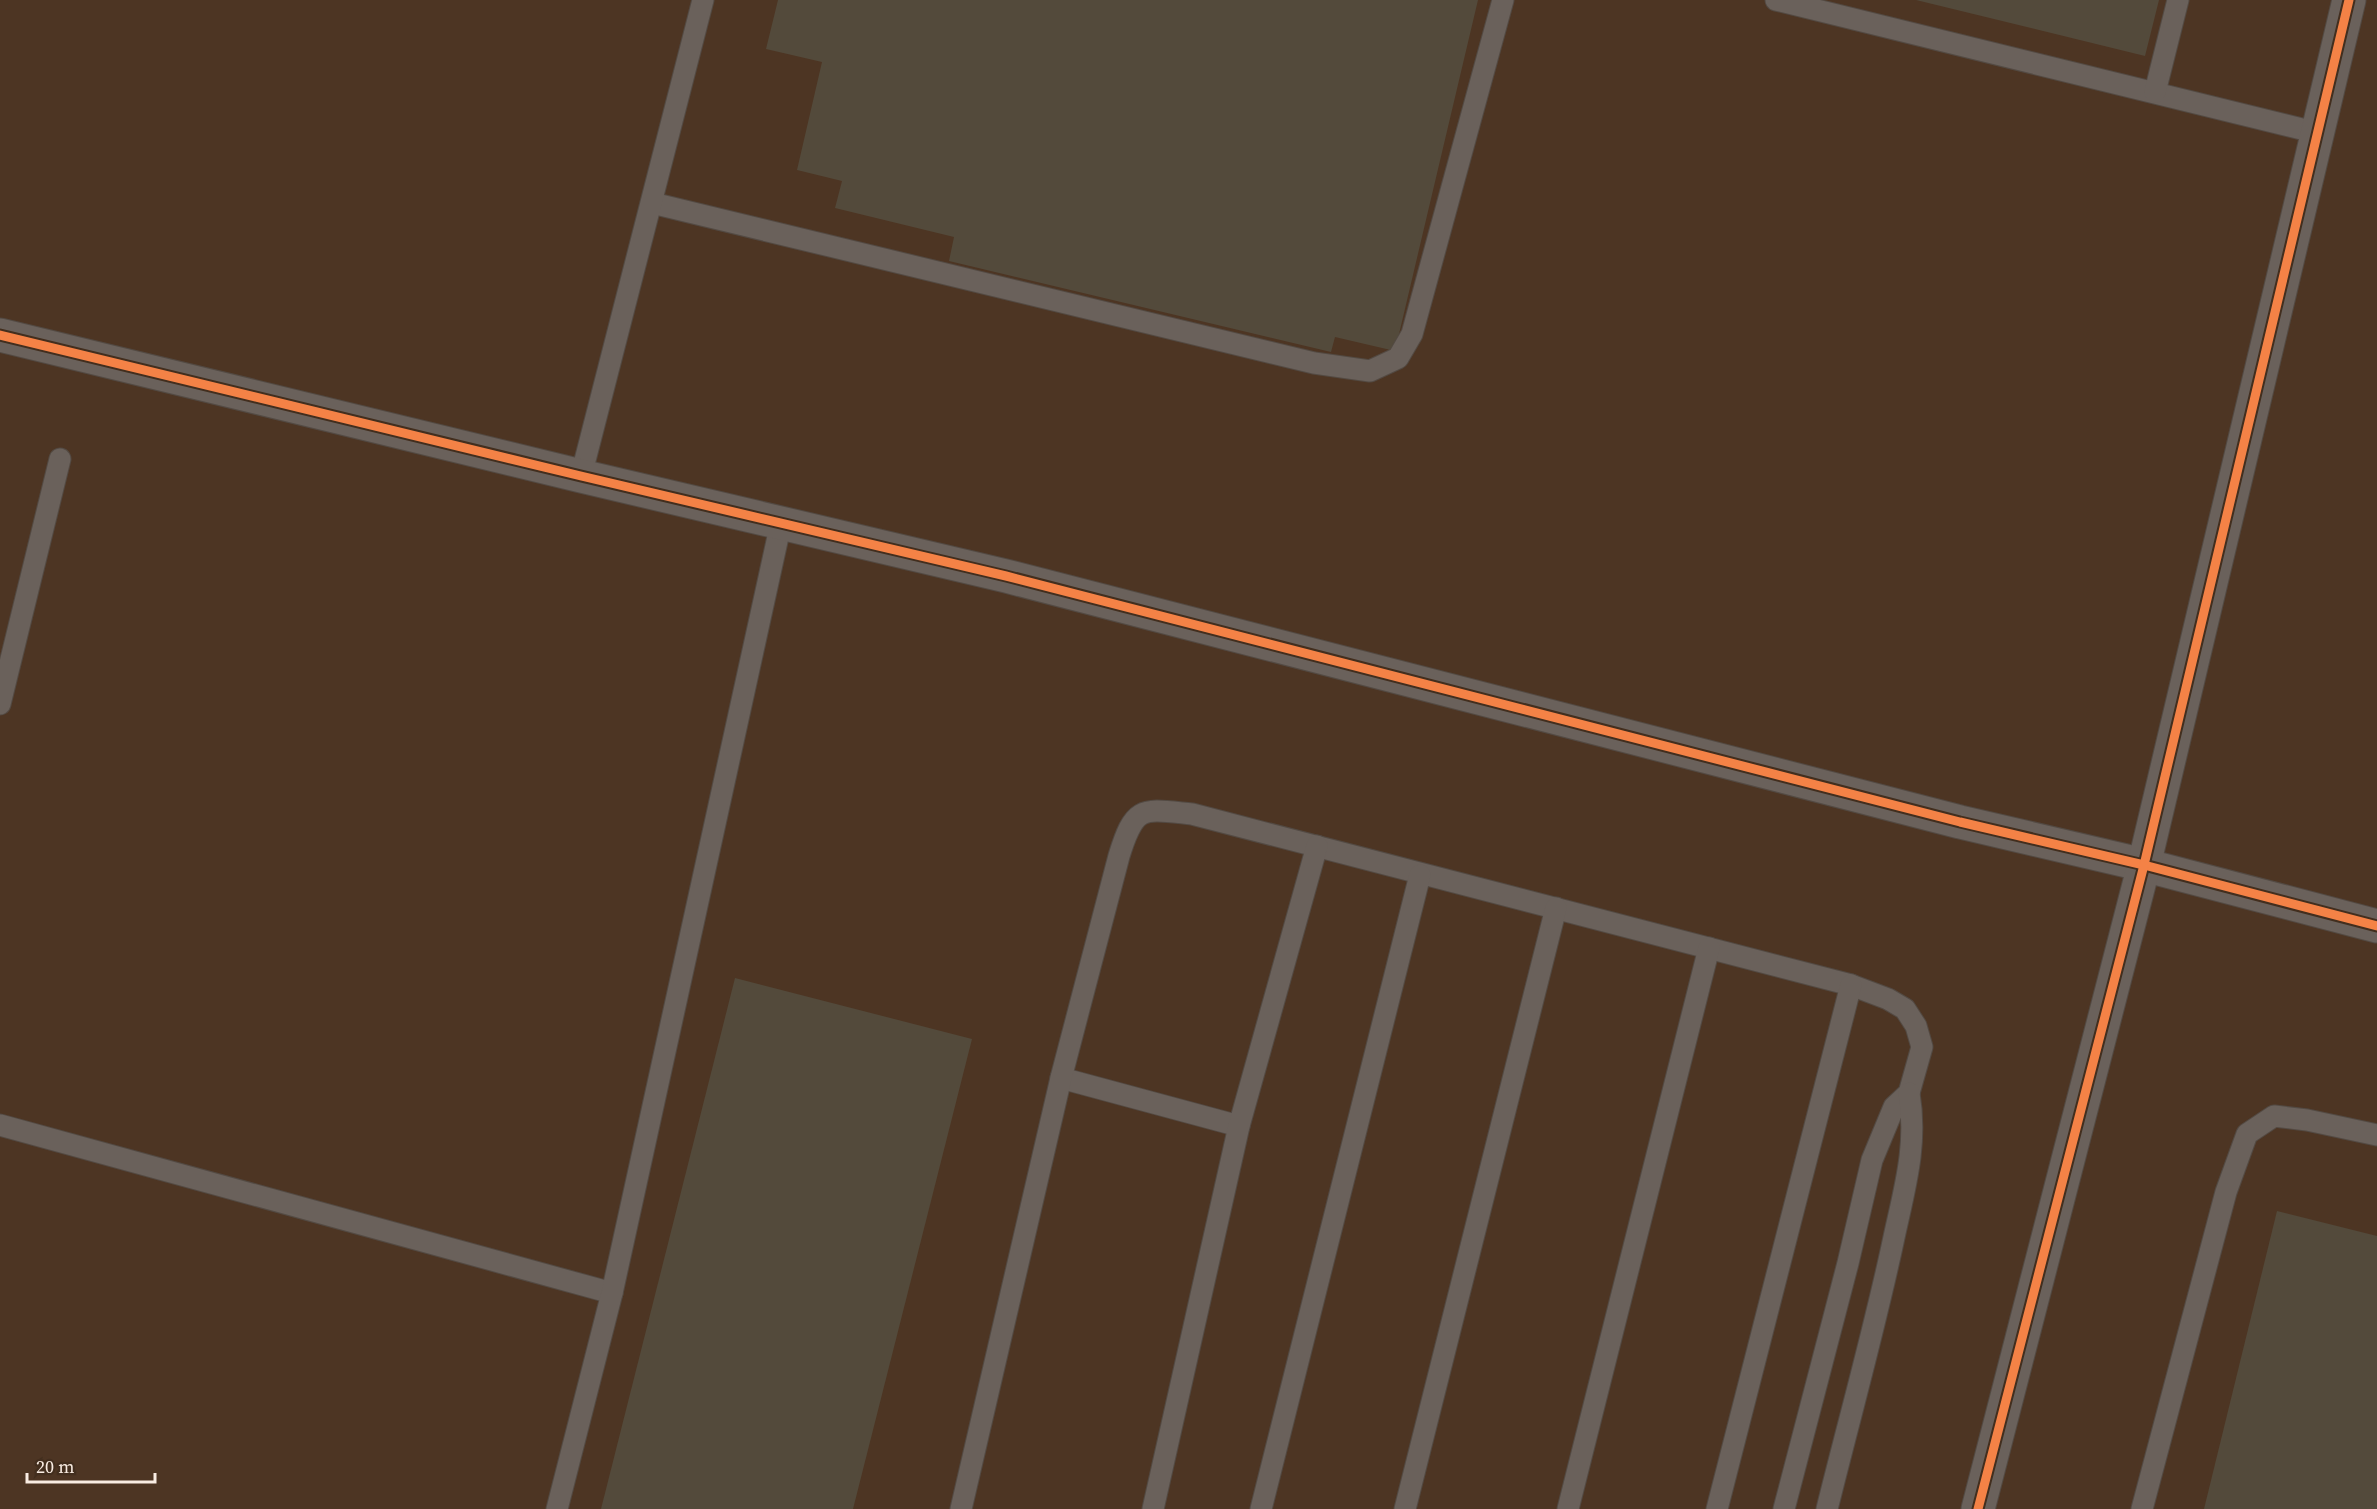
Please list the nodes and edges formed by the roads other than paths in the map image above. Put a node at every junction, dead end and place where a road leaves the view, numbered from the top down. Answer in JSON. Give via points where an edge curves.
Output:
{"nodes":[{"id":1,"x":703,"y":0,"type":"edge"},
{"id":2,"x":1503,"y":0,"type":"edge"},
{"id":3,"x":1776,"y":0,"type":"edge"},
{"id":4,"x":2178,"y":0,"type":"edge"},
{"id":5,"x":2349,"y":0,"type":"edge"},
{"id":6,"x":2156,"y":92,"type":"junction"},
{"id":7,"x":2318,"y":134,"type":"junction"},
{"id":8,"x":652,"y":203,"type":"junction"},
{"id":9,"x":0,"y":335,"type":"edge"},
{"id":10,"x":60,"y":459,"type":"dead end"},
{"id":11,"x":581,"y":477,"type":"junction"},
{"id":12,"x":781,"y":523,"type":"junction"},
{"id":13,"x":0,"y":704,"type":"edge"},
{"id":14,"x":1317,"y":846,"type":"junction"},
{"id":15,"x":2144,"y":865,"type":"junction"},
{"id":16,"x":1420,"y":875,"type":"junction"},
{"id":17,"x":1556,"y":908,"type":"junction"},
{"id":18,"x":2377,"y":926,"type":"edge"},
{"id":19,"x":1709,"y":948,"type":"junction"},
{"id":20,"x":1851,"y":986,"type":"junction"},
{"id":21,"x":1061,"y":1077,"type":"junction"},
{"id":22,"x":1909,"y":1093,"type":"junction"},
{"id":23,"x":0,"y":1125,"type":"edge"},
{"id":24,"x":1239,"y":1126,"type":"junction"},
{"id":25,"x":2377,"y":1135,"type":"edge"},
{"id":26,"x":612,"y":1293,"type":"junction"},
{"id":27,"x":557,"y":1509,"type":"edge"},
{"id":28,"x":961,"y":1509,"type":"edge"},
{"id":29,"x":1153,"y":1509,"type":"edge"},
{"id":30,"x":1261,"y":1509,"type":"edge"},
{"id":31,"x":1404,"y":1509,"type":"edge"},
{"id":32,"x":1568,"y":1509,"type":"edge"},
{"id":33,"x":1717,"y":1509,"type":"edge"},
{"id":34,"x":1784,"y":1509,"type":"edge"},
{"id":35,"x":1827,"y":1509,"type":"edge"},
{"id":36,"x":1978,"y":1509,"type":"edge"},
{"id":37,"x":2142,"y":1509,"type":"edge"}],
"edges":[{"from":1,"to":8,"type":"lane"},
{"from":2,"to":8,"type":"lane","via":[[1412,334],[1398,358],[1370,371],[1314,363]]},
{"from":3,"to":6,"type":"lane"},
{"from":4,"to":6,"type":"lane"},
{"from":5,"to":7,"type":"street"},
{"from":6,"to":7,"type":"lane"},
{"from":7,"to":15,"type":"street"},
{"from":8,"to":11,"type":"lane"},
{"from":9,"to":11,"type":"street"},
{"from":10,"to":13,"type":"lane"},
{"from":11,"to":12,"type":"street"},
{"from":12,"to":15,"type":"street","via":[[1006,576],[1948,819]]},
{"from":12,"to":26,"type":"lane"},
{"from":14,"to":16,"type":"lane"},
{"from":14,"to":21,"type":"lane","via":[[1192,814],[1150,810],[1138,815],[1119,856]]},
{"from":14,"to":24,"type":"lane"},
{"from":15,"to":18,"type":"street"},
{"from":15,"to":36,"type":"street"},
{"from":16,"to":17,"type":"lane"},
{"from":16,"to":30,"type":"lane"},
{"from":17,"to":19,"type":"lane"},
{"from":17,"to":31,"type":"lane"},
{"from":19,"to":20,"type":"lane"},
{"from":19,"to":32,"type":"lane"},
{"from":20,"to":22,"type":"lane","via":[[1888,999],[1905,1010],[1916,1026],[1922,1047]]},
{"from":20,"to":33,"type":"lane"},
{"from":21,"to":24,"type":"lane"},
{"from":21,"to":28,"type":"lane"},
{"from":22,"to":34,"type":"lane","via":[[1894,1107],[1872,1160]]},
{"from":22,"to":35,"type":"lane","via":[[1913,1119],[1911,1156],[1887,1270]]},
{"from":23,"to":26,"type":"lane"},
{"from":24,"to":29,"type":"lane"},
{"from":25,"to":37,"type":"lane","via":[[2274,1116],[2247,1134],[2226,1192]]},
{"from":26,"to":27,"type":"lane"}]}
